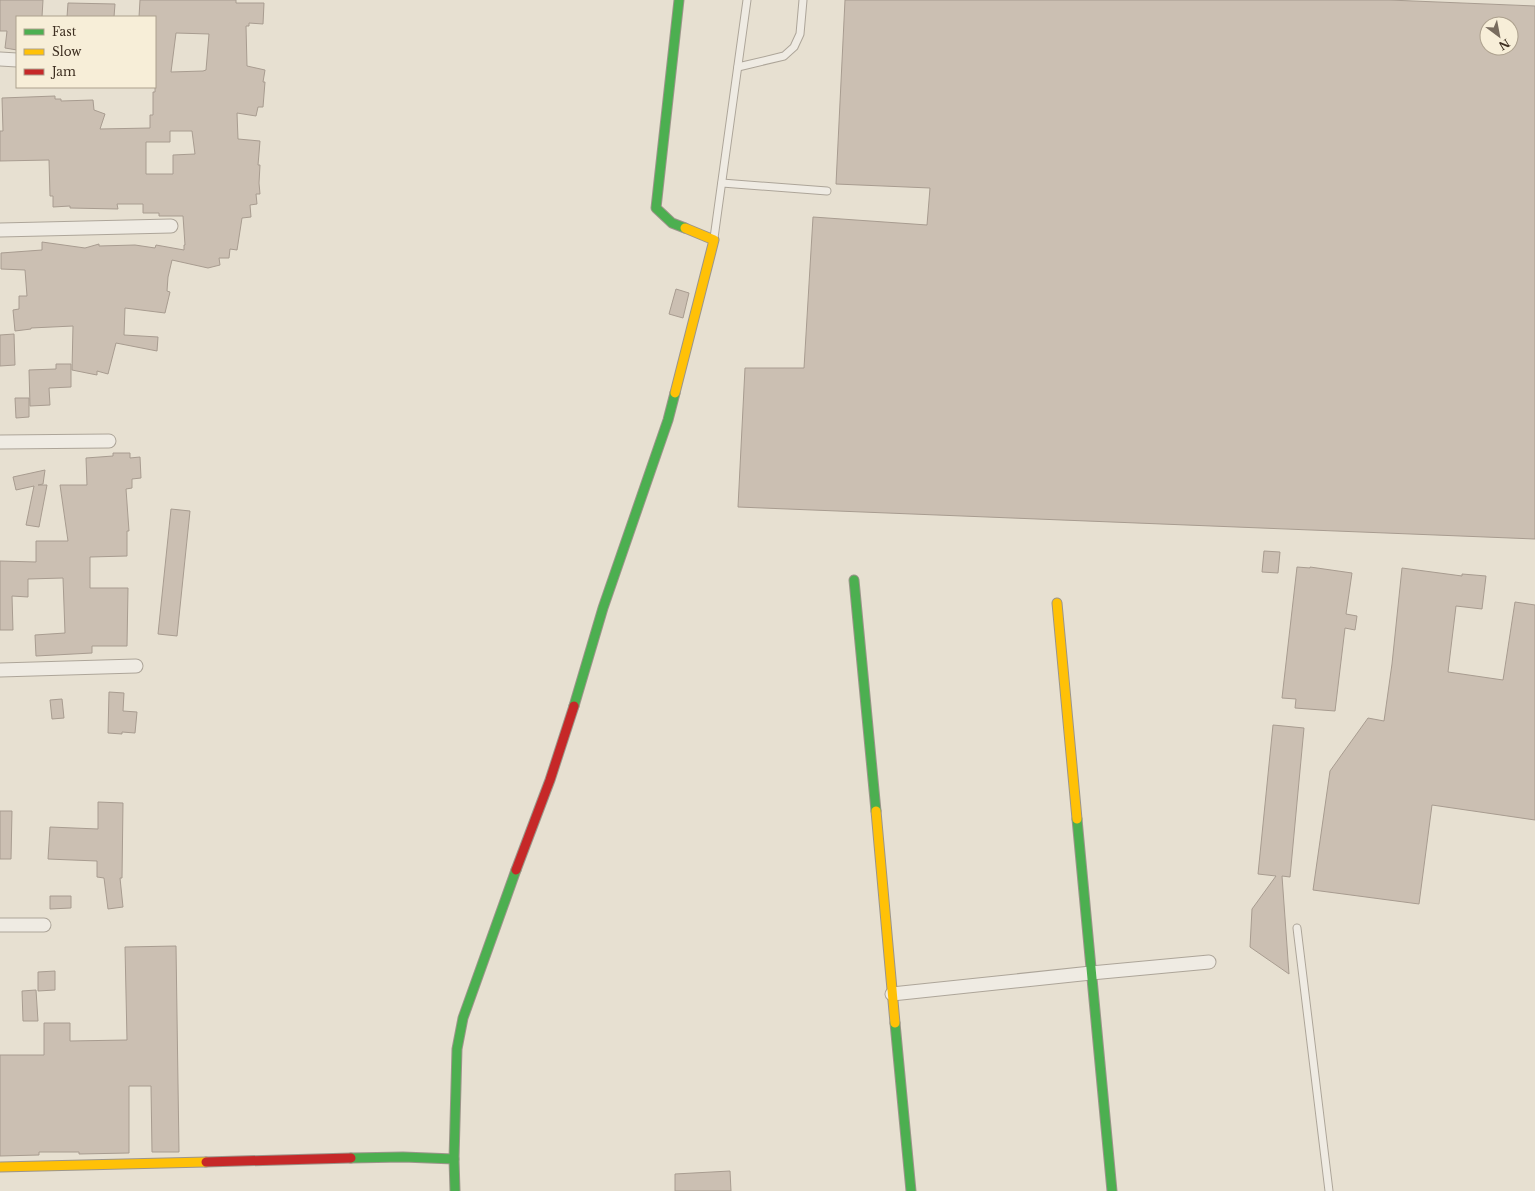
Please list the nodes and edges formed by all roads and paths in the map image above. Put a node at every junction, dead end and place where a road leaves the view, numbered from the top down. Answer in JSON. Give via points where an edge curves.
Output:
{"nodes":[{"id":1,"x":679,"y":0,"type":"edge"},
{"id":2,"x":747,"y":0,"type":"edge"},
{"id":3,"x":803,"y":0,"type":"edge"},
{"id":4,"x":0,"y":59,"type":"edge"},
{"id":5,"x":16,"y":60,"type":"edge"},
{"id":6,"x":738,"y":67,"type":"junction"},
{"id":7,"x":722,"y":183,"type":"junction"},
{"id":8,"x":827,"y":191,"type":"dead end"},
{"id":9,"x":171,"y":226,"type":"dead end"},
{"id":10,"x":0,"y":230,"type":"edge"},
{"id":11,"x":714,"y":240,"type":"junction"},
{"id":12,"x":109,"y":441,"type":"dead end"},
{"id":13,"x":0,"y":442,"type":"edge"},
{"id":14,"x":854,"y":580,"type":"dead end"},
{"id":15,"x":1057,"y":603,"type":"dead end"},
{"id":16,"x":136,"y":666,"type":"dead end"},
{"id":17,"x":0,"y":670,"type":"edge"},
{"id":18,"x":0,"y":925,"type":"edge"},
{"id":19,"x":44,"y":926,"type":"dead end"},
{"id":20,"x":1297,"y":928,"type":"dead end"},
{"id":21,"x":1209,"y":962,"type":"dead end"},
{"id":22,"x":1091,"y":973,"type":"junction"},
{"id":23,"x":892,"y":994,"type":"junction"},
{"id":24,"x":454,"y":1159,"type":"junction"},
{"id":25,"x":0,"y":1167,"type":"edge"},
{"id":26,"x":455,"y":1191,"type":"edge"},
{"id":27,"x":911,"y":1191,"type":"edge"},
{"id":28,"x":1112,"y":1191,"type":"edge"},
{"id":29,"x":1329,"y":1191,"type":"edge"}],
"edges":[{"from":1,"to":11,"type":"street","via":[[656,208],[672,223]]},
{"from":2,"to":6,"type":"lane"},
{"from":3,"to":6,"type":"lane","via":[[800,34],[794,47],[784,56]]},
{"from":4,"to":5,"type":"street"},
{"from":6,"to":7,"type":"lane"},
{"from":7,"to":8,"type":"lane"},
{"from":7,"to":11,"type":"lane"},
{"from":9,"to":10,"type":"street"},
{"from":11,"to":24,"type":"street","via":[[668,420],[605,601],[550,780],[464,1018],[457,1049]]},
{"from":12,"to":13,"type":"street"},
{"from":14,"to":23,"type":"street"},
{"from":15,"to":22,"type":"street"},
{"from":16,"to":17,"type":"street"},
{"from":18,"to":19,"type":"street"},
{"from":20,"to":29,"type":"lane"},
{"from":21,"to":22,"type":"street"},
{"from":22,"to":23,"type":"street"},
{"from":22,"to":28,"type":"street"},
{"from":23,"to":27,"type":"street"},
{"from":24,"to":25,"type":"street","via":[[403,1156]]},
{"from":24,"to":26,"type":"street"}]}
